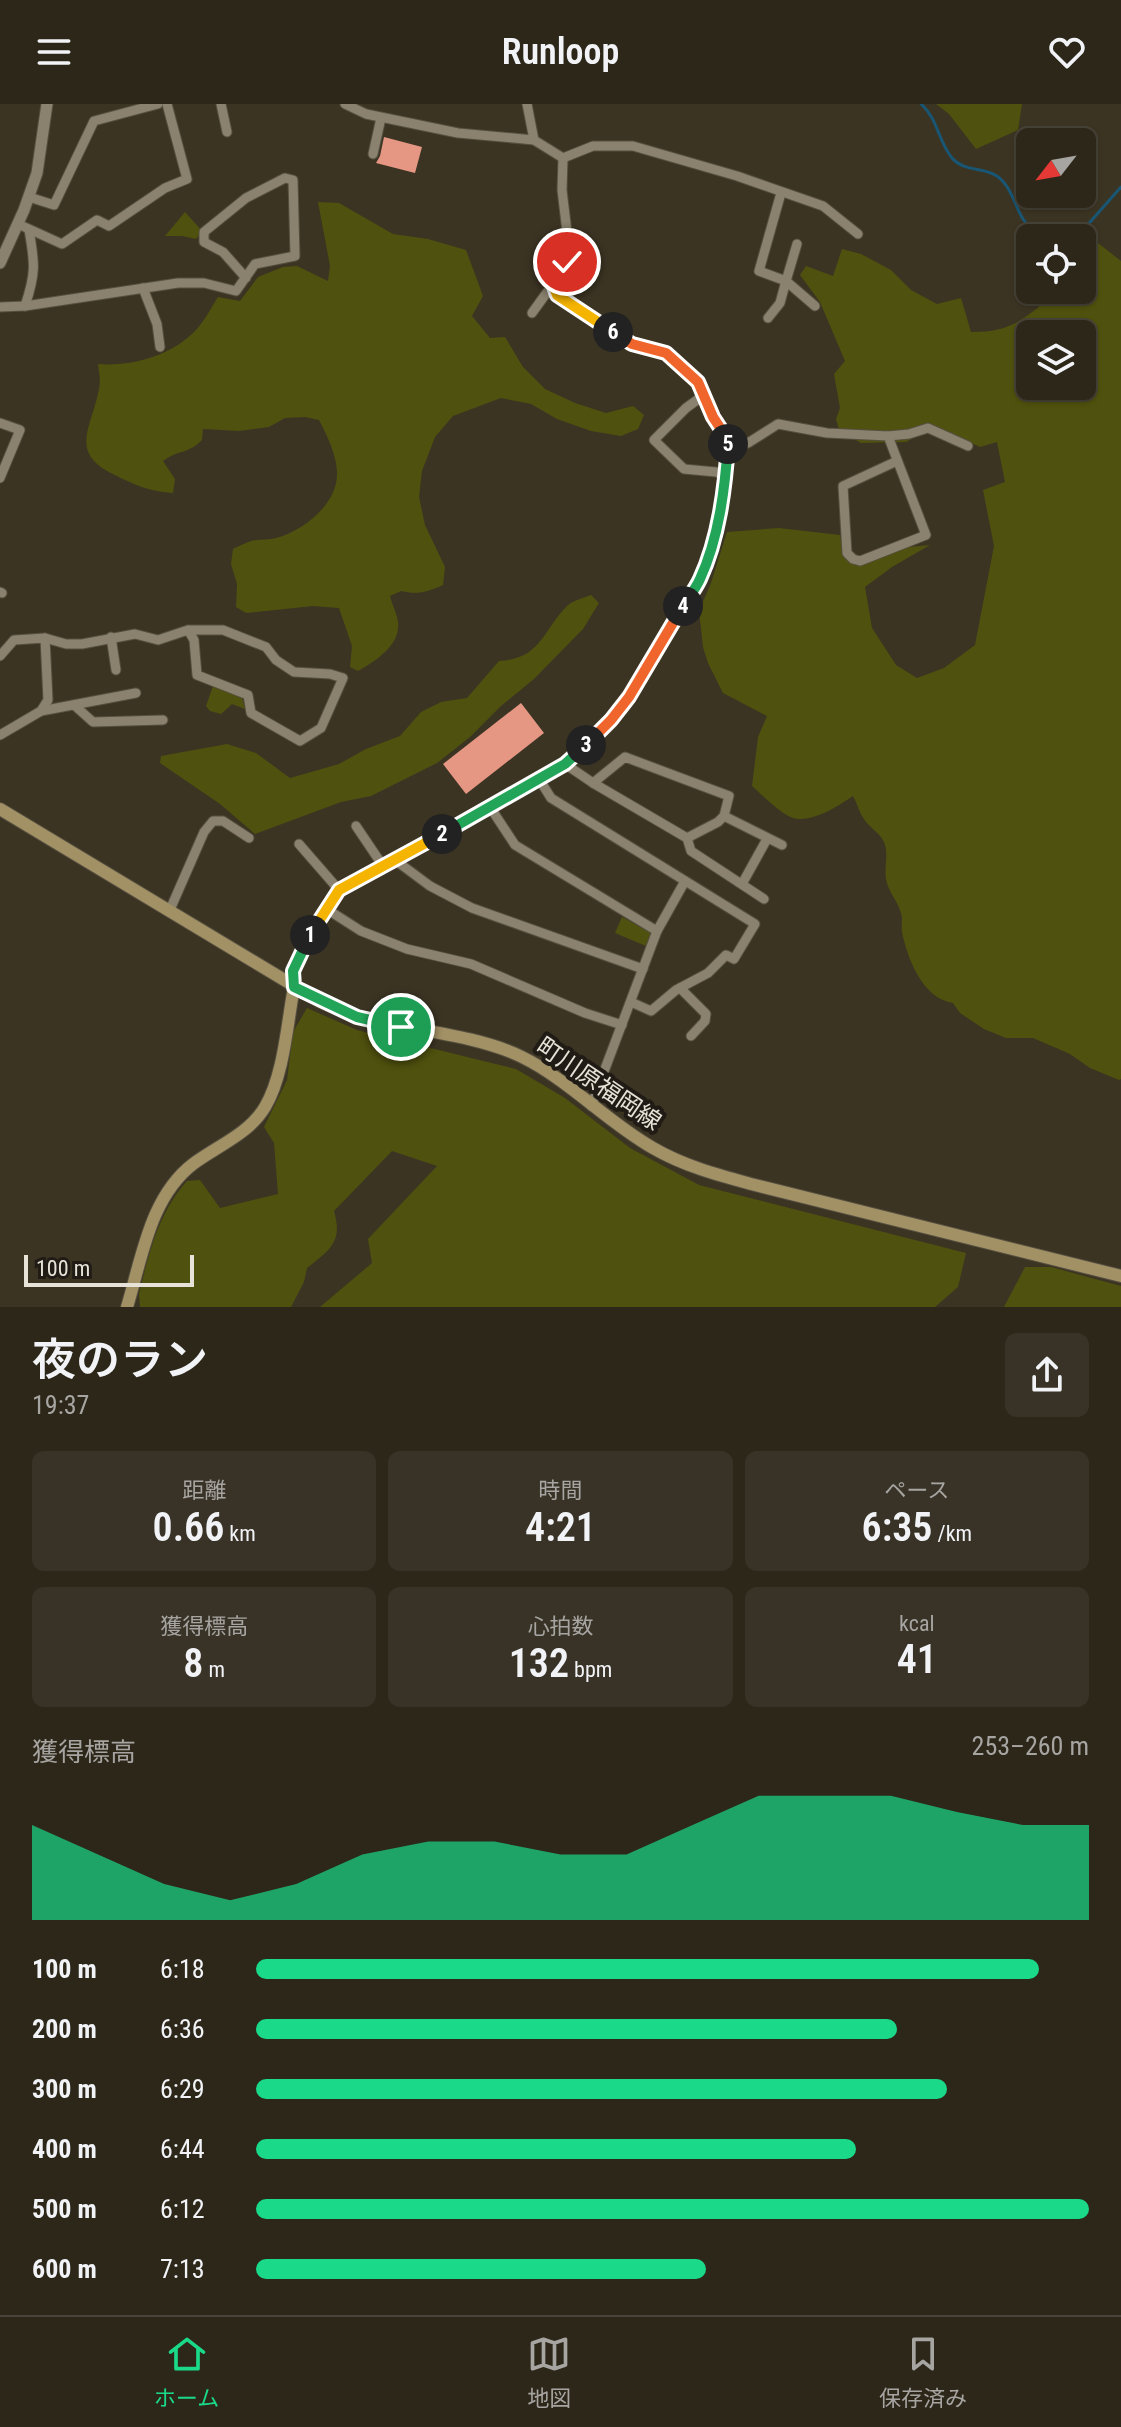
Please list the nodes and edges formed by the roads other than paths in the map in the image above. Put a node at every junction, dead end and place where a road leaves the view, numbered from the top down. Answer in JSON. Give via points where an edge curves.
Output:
{"nodes":[{"id":1,"x":47,"y":104,"type":"edge"},
{"id":2,"x":158,"y":104,"type":"edge"},
{"id":3,"x":167,"y":104,"type":"edge"},
{"id":4,"x":221,"y":104,"type":"edge"},
{"id":5,"x":345,"y":104,"type":"edge"},
{"id":6,"x":527,"y":104,"type":"edge"},
{"id":7,"x":381,"y":118,"type":"junction"},
{"id":8,"x":227,"y":132,"type":"dead end"},
{"id":9,"x":534,"y":140,"type":"junction"},
{"id":10,"x":373,"y":154,"type":"dead end"},
{"id":11,"x":563,"y":158,"type":"junction"},
{"id":12,"x":781,"y":193,"type":"junction"},
{"id":13,"x":29,"y":197,"type":"junction"},
{"id":14,"x":24,"y":227,"type":"junction"},
{"id":15,"x":858,"y":234,"type":"dead end"},
{"id":16,"x":797,"y":244,"type":"dead end"},
{"id":17,"x":0,"y":263,"type":"edge"},
{"id":18,"x":246,"y":278,"type":"junction"},
{"id":19,"x":786,"y":281,"type":"junction"},
{"id":20,"x":553,"y":284,"type":"junction"},
{"id":21,"x":143,"y":288,"type":"junction"},
{"id":22,"x":25,"y":306,"type":"junction"},
{"id":23,"x":815,"y":306,"type":"dead end"},
{"id":24,"x":0,"y":307,"type":"edge"},
{"id":25,"x":532,"y":313,"type":"dead end"},
{"id":26,"x":768,"y":318,"type":"dead end"},
{"id":27,"x":160,"y":347,"type":"dead end"},
{"id":28,"x":704,"y":395,"type":"junction"},
{"id":29,"x":0,"y":423,"type":"edge"},
{"id":30,"x":888,"y":436,"type":"junction"},
{"id":31,"x":968,"y":446,"type":"dead end"},
{"id":32,"x":728,"y":449,"type":"junction"},
{"id":33,"x":897,"y":461,"type":"junction"},
{"id":34,"x":726,"y":476,"type":"junction"},
{"id":35,"x":0,"y":478,"type":"edge"},
{"id":36,"x":188,"y":630,"type":"junction"},
{"id":37,"x":111,"y":637,"type":"junction"},
{"id":38,"x":45,"y":638,"type":"junction"},
{"id":39,"x":0,"y":656,"type":"edge"},
{"id":40,"x":116,"y":670,"type":"dead end"},
{"id":41,"x":136,"y":693,"type":"dead end"},
{"id":42,"x":74,"y":705,"type":"junction"},
{"id":43,"x":41,"y":711,"type":"junction"},
{"id":44,"x":163,"y":720,"type":"dead end"},
{"id":45,"x":0,"y":735,"type":"edge"},
{"id":46,"x":565,"y":764,"type":"junction"},
{"id":47,"x":539,"y":779,"type":"junction"},
{"id":48,"x":593,"y":783,"type":"junction"},
{"id":49,"x":490,"y":807,"type":"junction"},
{"id":50,"x":0,"y":809,"type":"edge"},
{"id":51,"x":724,"y":816,"type":"junction"},
{"id":52,"x":356,"y":826,"type":"dead end"},
{"id":53,"x":249,"y":838,"type":"dead end"},
{"id":54,"x":687,"y":838,"type":"junction"},
{"id":55,"x":767,"y":839,"type":"junction"},
{"id":56,"x":299,"y":844,"type":"dead end"},
{"id":57,"x":782,"y":845,"type":"dead end"},
{"id":58,"x":395,"y":860,"type":"junction"},
{"id":59,"x":383,"y":866,"type":"junction"},
{"id":60,"x":685,"y":881,"type":"junction"},
{"id":61,"x":742,"y":884,"type":"junction"},
{"id":62,"x":339,"y":890,"type":"junction"},
{"id":63,"x":764,"y":899,"type":"dead end"},
{"id":64,"x":325,"y":908,"type":"junction"},
{"id":65,"x":169,"y":912,"type":"junction"},
{"id":66,"x":657,"y":931,"type":"junction"},
{"id":67,"x":643,"y":969,"type":"junction"},
{"id":68,"x":294,"y":987,"type":"junction"},
{"id":69,"x":680,"y":988,"type":"junction"},
{"id":70,"x":631,"y":1002,"type":"junction"},
{"id":71,"x":622,"y":1025,"type":"junction"},
{"id":72,"x":691,"y":1036,"type":"dead end"},
{"id":73,"x":591,"y":1106,"type":"junction"},
{"id":74,"x":1121,"y":1276,"type":"edge"},
{"id":75,"x":127,"y":1307,"type":"edge"}],
"edges":[{"from":1,"to":13,"type":"street"},
{"from":2,"to":13,"type":"street","via":[[94,121],[54,205]]},
{"from":3,"to":14,"type":"street","via":[[187,179],[109,226],[97,220],[62,244]]},
{"from":4,"to":8,"type":"street"},
{"from":5,"to":7,"type":"street"},
{"from":6,"to":9,"type":"street"},
{"from":7,"to":9,"type":"street"},
{"from":7,"to":10,"type":"street"},
{"from":9,"to":11,"type":"street"},
{"from":11,"to":12,"type":"street","via":[[593,146],[633,146]]},
{"from":11,"to":20,"type":"street","via":[[567,262]]},
{"from":12,"to":15,"type":"street","via":[[823,206]]},
{"from":12,"to":19,"type":"street","via":[[759,271]]},
{"from":13,"to":14,"type":"street"},
{"from":14,"to":17,"type":"street"},
{"from":14,"to":22,"type":"street","via":[[34,260]]},
{"from":16,"to":19,"type":"street"},
{"from":18,"to":18,"type":"street","via":[[255,264],[295,256],[293,180],[285,178],[246,198],[204,232],[204,242],[223,252]]},
{"from":18,"to":21,"type":"street","via":[[236,291],[204,283]]},
{"from":19,"to":23,"type":"street"},
{"from":19,"to":26,"type":"street","via":[[780,303]]},
{"from":20,"to":25,"type":"street"},
{"from":20,"to":28,"type":"street","via":[[557,295],[632,344],[666,353],[698,382]]},
{"from":21,"to":22,"type":"street"},
{"from":21,"to":27,"type":"street"},
{"from":22,"to":24,"type":"street"},
{"from":28,"to":32,"type":"street"},
{"from":28,"to":34,"type":"street","via":[[654,440],[684,469]]},
{"from":29,"to":35,"type":"street","via":[[20,430]]},
{"from":30,"to":31,"type":"street","via":[[928,428]]},
{"from":30,"to":32,"type":"street","via":[[778,424]]},
{"from":30,"to":33,"type":"street"},
{"from":32,"to":34,"type":"street"},
{"from":33,"to":33,"type":"street","via":[[926,535],[860,561],[853,559],[847,553],[843,486]]},
{"from":34,"to":46,"type":"street","via":[[700,579],[629,697]]},
{"from":36,"to":36,"type":"street","via":[[223,630],[266,647],[294,672],[343,678],[321,728],[300,741],[251,713],[248,695],[197,675]]},
{"from":36,"to":37,"type":"street","via":[[158,640],[135,634]]},
{"from":37,"to":38,"type":"street","via":[[82,644]]},
{"from":37,"to":40,"type":"street"},
{"from":38,"to":39,"type":"street","via":[[14,640]]},
{"from":38,"to":43,"type":"street","via":[[48,700]]},
{"from":41,"to":42,"type":"street"},
{"from":42,"to":43,"type":"street"},
{"from":42,"to":44,"type":"street","via":[[93,722]]},
{"from":43,"to":45,"type":"street"},
{"from":46,"to":47,"type":"street"},
{"from":46,"to":48,"type":"street"},
{"from":47,"to":49,"type":"street"},
{"from":47,"to":60,"type":"street","via":[[551,798]]},
{"from":48,"to":51,"type":"street","via":[[625,757],[729,796]]},
{"from":48,"to":54,"type":"street"},
{"from":49,"to":58,"type":"street"},
{"from":49,"to":66,"type":"street","via":[[515,845]]},
{"from":50,"to":65,"type":"main road","name":"町川原福岡線"},
{"from":51,"to":54,"type":"street"},
{"from":51,"to":55,"type":"street"},
{"from":52,"to":59,"type":"street"},
{"from":53,"to":65,"type":"street","via":[[223,821],[213,821]]},
{"from":54,"to":61,"type":"street","via":[[691,851]]},
{"from":55,"to":57,"type":"street"},
{"from":55,"to":61,"type":"street"},
{"from":56,"to":62,"type":"street"},
{"from":58,"to":59,"type":"street"},
{"from":58,"to":67,"type":"street","via":[[472,908]]},
{"from":59,"to":62,"type":"street"},
{"from":60,"to":66,"type":"street"},
{"from":60,"to":69,"type":"street","via":[[755,924],[734,959],[726,955],[708,973]]},
{"from":61,"to":63,"type":"street"},
{"from":62,"to":64,"type":"street"},
{"from":64,"to":68,"type":"street","via":[[293,971]]},
{"from":64,"to":71,"type":"street","via":[[361,931],[407,949],[471,964]]},
{"from":65,"to":68,"type":"main road","name":"町川原福岡線"},
{"from":66,"to":67,"type":"street"},
{"from":67,"to":70,"type":"street"},
{"from":68,"to":73,"type":"main road","name":"町川原福岡線","via":[[357,1017],[521,1056]]},
{"from":68,"to":75,"type":"main road","via":[[265,1108],[251,1126],[191,1165],[171,1185],[155,1213]]},
{"from":69,"to":70,"type":"street","via":[[651,1011]]},
{"from":69,"to":72,"type":"street","via":[[706,1014]]},
{"from":70,"to":71,"type":"street"},
{"from":71,"to":73,"type":"street"},
{"from":73,"to":74,"type":"main road","name":"町川原福岡線","via":[[653,1148],[704,1171]]}]}
